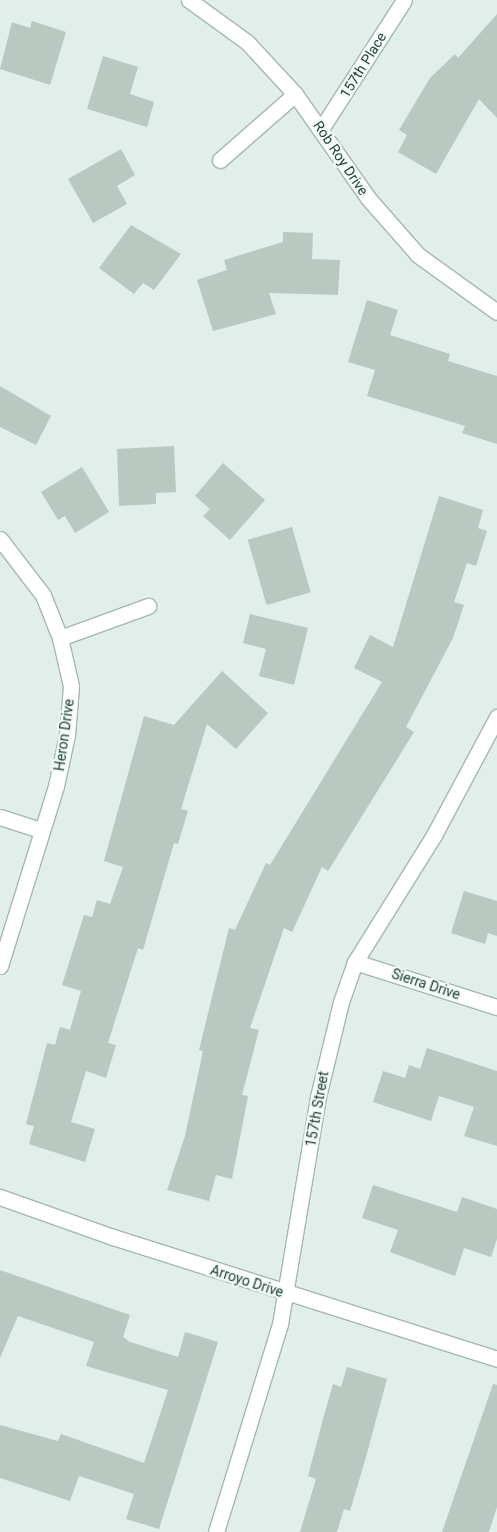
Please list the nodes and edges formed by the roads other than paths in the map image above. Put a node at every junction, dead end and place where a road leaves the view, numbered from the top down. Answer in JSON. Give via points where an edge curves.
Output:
{"nodes":[{"id":1,"x":189,"y":0,"type":"edge"},
{"id":2,"x":404,"y":0,"type":"edge"},
{"id":3,"x":295,"y":94,"type":"junction"},
{"id":4,"x":322,"y":129,"type":"junction"},
{"id":5,"x":220,"y":160,"type":"dead end"},
{"id":6,"x":497,"y":312,"type":"edge"},
{"id":7,"x":0,"y":539,"type":"edge"},
{"id":8,"x":148,"y":606,"type":"dead end"},
{"id":9,"x":60,"y":638,"type":"junction"},
{"id":10,"x":497,"y":717,"type":"edge"},
{"id":11,"x":0,"y":817,"type":"edge"},
{"id":12,"x":40,"y":830,"type":"junction"},
{"id":13,"x":355,"y":962,"type":"junction"},
{"id":14,"x":0,"y":966,"type":"edge"},
{"id":15,"x":497,"y":1007,"type":"edge"},
{"id":16,"x":0,"y":1197,"type":"edge"},
{"id":17,"x":287,"y":1294,"type":"junction"},
{"id":18,"x":497,"y":1359,"type":"edge"},
{"id":19,"x":216,"y":1532,"type":"edge"}],
"edges":[{"from":1,"to":3,"type":"street","name":"Rob Roy Drive","via":[[247,42]]},
{"from":2,"to":4,"type":"street","name":"157th Place"},
{"from":3,"to":4,"type":"street","name":"Rob Roy Drive"},
{"from":3,"to":5,"type":"street"},
{"from":4,"to":6,"type":"street","name":"Rob Roy Drive","via":[[368,198],[405,242],[450,282]]},
{"from":7,"to":9,"type":"street","name":"Heron Drive","via":[[43,594]]},
{"from":8,"to":9,"type":"street"},
{"from":9,"to":12,"type":"street","name":"Heron Drive","via":[[70,686],[67,735],[56,786]]},
{"from":10,"to":13,"type":"street","name":"157th Street","via":[[434,835]]},
{"from":11,"to":12,"type":"street"},
{"from":12,"to":14,"type":"street","name":"Heron Drive"},
{"from":13,"to":15,"type":"street","name":"Sierra Drive"},
{"from":13,"to":17,"type":"street","name":"157th Street","via":[[320,1088]]},
{"from":16,"to":17,"type":"street","name":"Arroyo Drive"},
{"from":17,"to":18,"type":"street","name":"Arroyo Drive"},
{"from":17,"to":19,"type":"street","name":"157th Street"}]}
